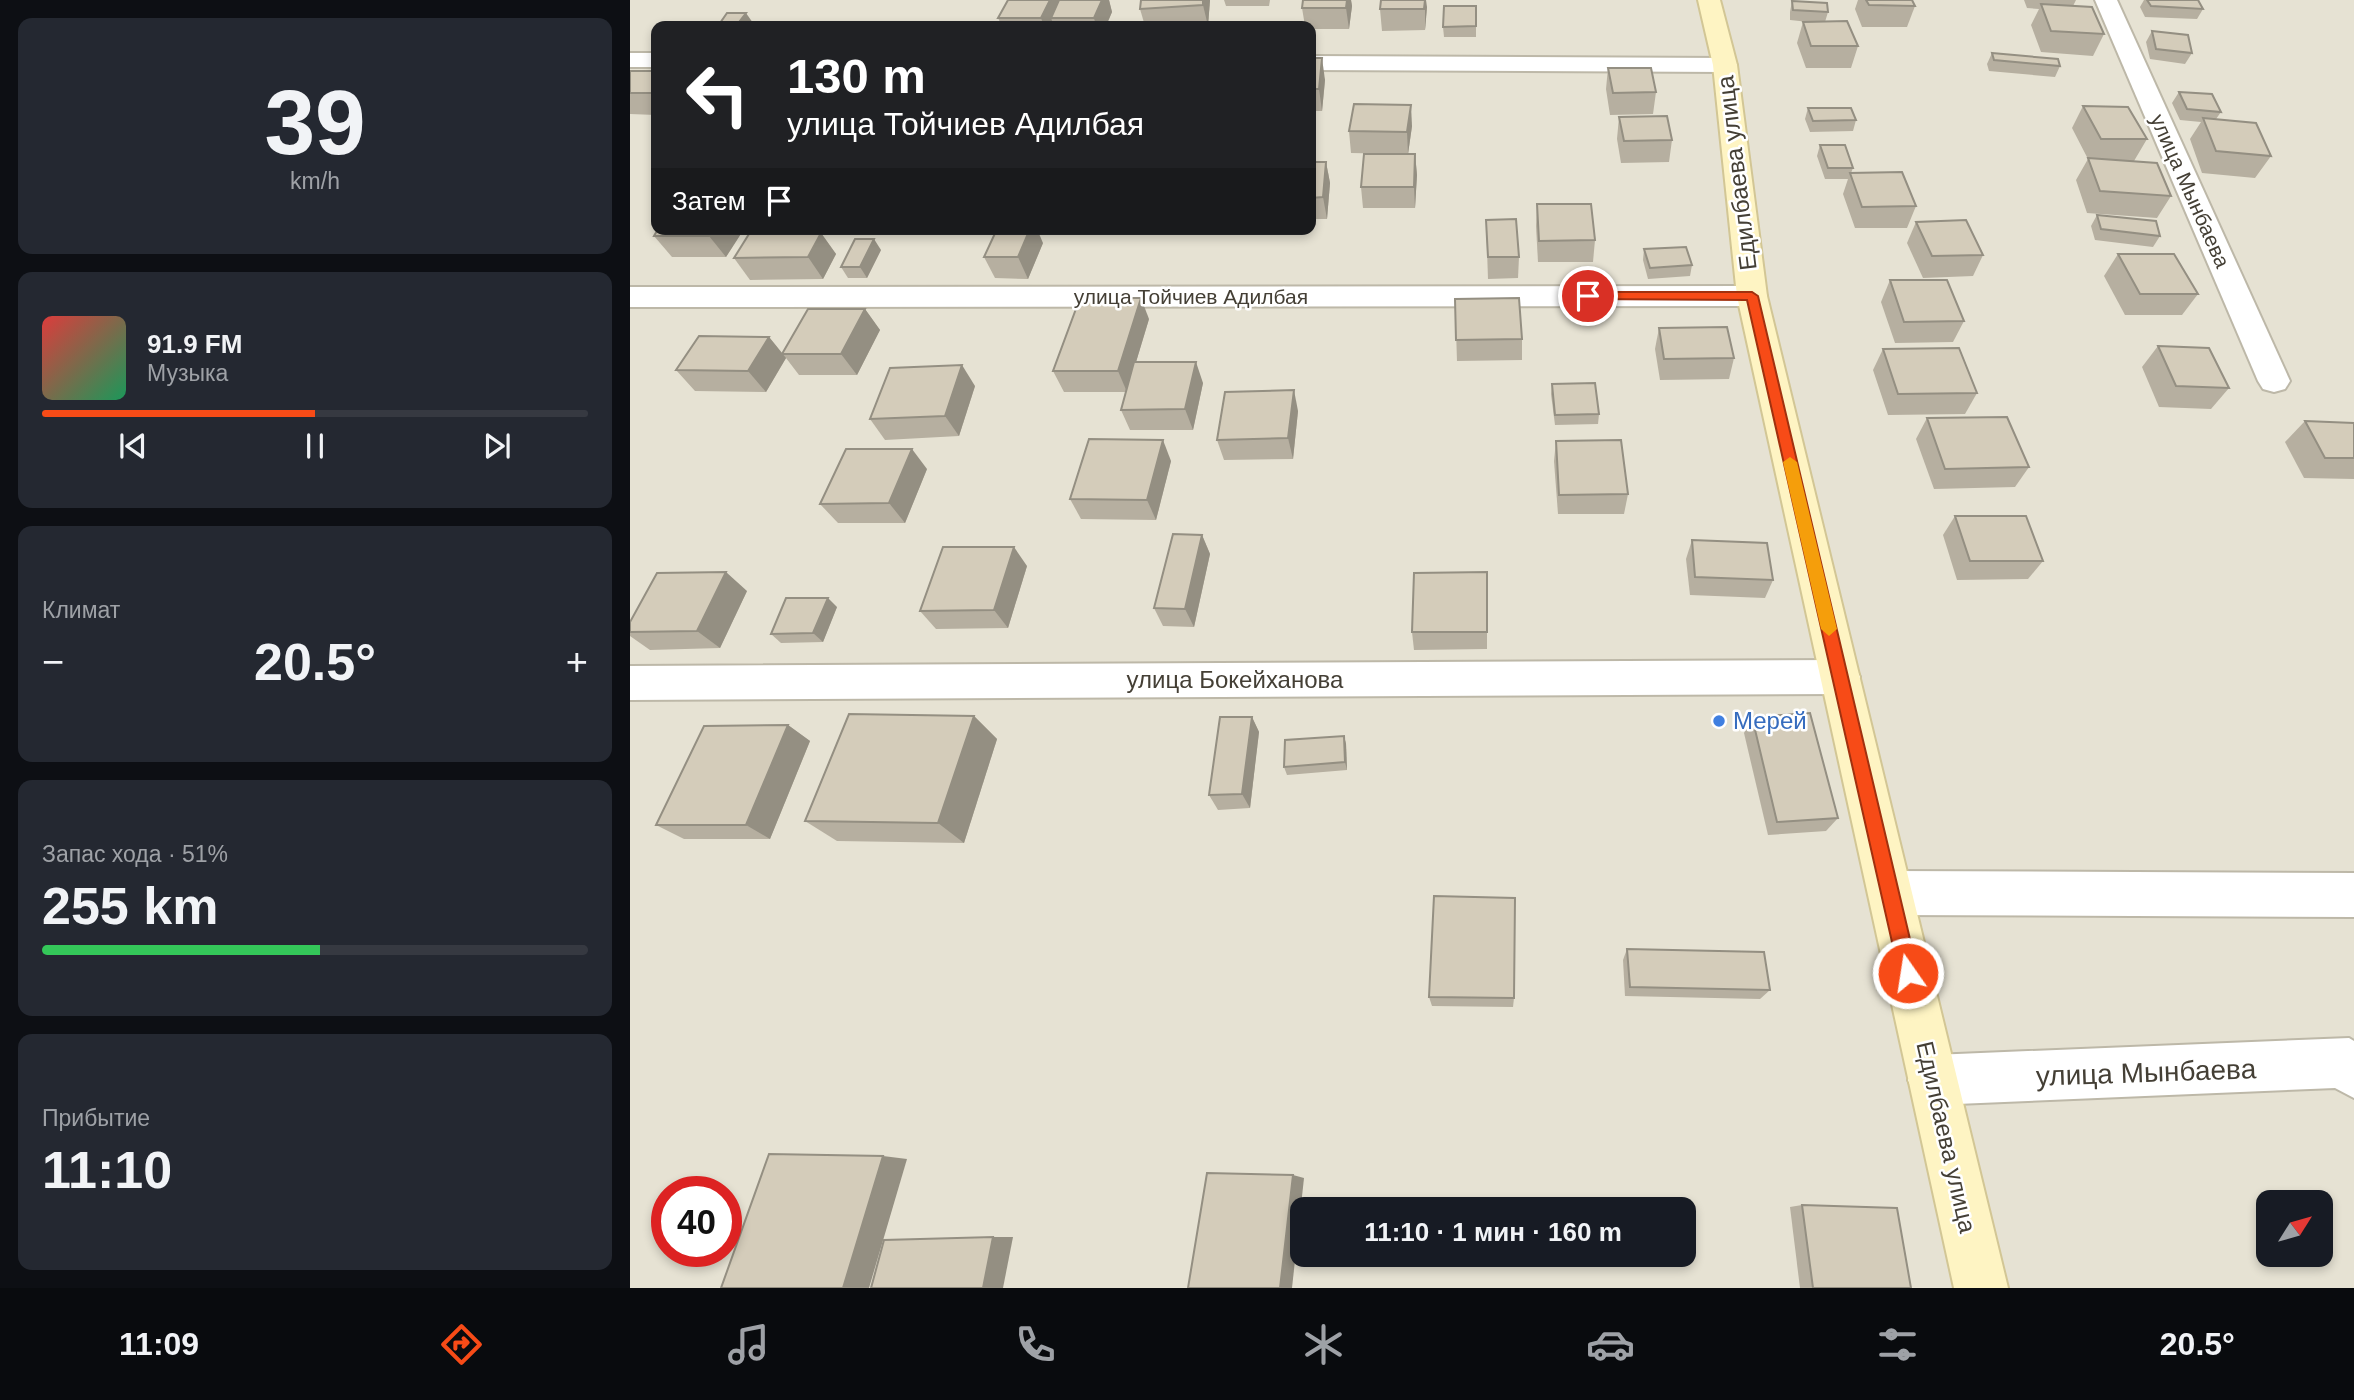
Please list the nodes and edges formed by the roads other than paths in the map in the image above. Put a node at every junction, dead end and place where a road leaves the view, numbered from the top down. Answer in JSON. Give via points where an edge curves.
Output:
{"nodes":[{"id":1,"x":1709,"y":0,"type":"edge"},
{"id":2,"x":2106,"y":0,"type":"edge"},
{"id":3,"x":630,"y":60,"type":"edge"},
{"id":4,"x":651,"y":61,"type":"edge"},
{"id":5,"x":1316,"y":64,"type":"edge"},
{"id":6,"x":1725,"y":65,"type":"junction"},
{"id":7,"x":1752,"y":296,"type":"junction"},
{"id":8,"x":630,"y":297,"type":"edge"},
{"id":9,"x":2274,"y":381,"type":"dead end"},
{"id":10,"x":1840,"y":677,"type":"junction"},
{"id":11,"x":630,"y":683,"type":"edge"},
{"id":12,"x":1890,"y":893,"type":"junction"},
{"id":13,"x":2354,"y":895,"type":"edge"},
{"id":14,"x":2354,"y":1073,"type":"edge"},
{"id":15,"x":1933,"y":1080,"type":"junction"},
{"id":16,"x":1981,"y":1288,"type":"edge"}],
"edges":[{"from":1,"to":6,"type":"street","name":"Едилбаева улица"},
{"from":2,"to":9,"type":"street","name":"улица Мынбаева"},
{"from":3,"to":4,"type":"street"},
{"from":5,"to":6,"type":"street"},
{"from":6,"to":7,"type":"street","name":"Едилбаева улица"},
{"from":7,"to":8,"type":"street","name":"улица Тойчиев Адилбая"},
{"from":7,"to":10,"type":"street","name":"Едилбаева улица"},
{"from":10,"to":11,"type":"street","name":"улица Бокейханова"},
{"from":10,"to":12,"type":"street","name":"Едилбаева улица"},
{"from":12,"to":13,"type":"street"},
{"from":12,"to":15,"type":"street","name":"Едилбаева улица"},
{"from":14,"to":15,"type":"street","name":"улица Мынбаева","via":[[2349,1063]]},
{"from":15,"to":16,"type":"street","name":"Едилбаева улица"}]}
